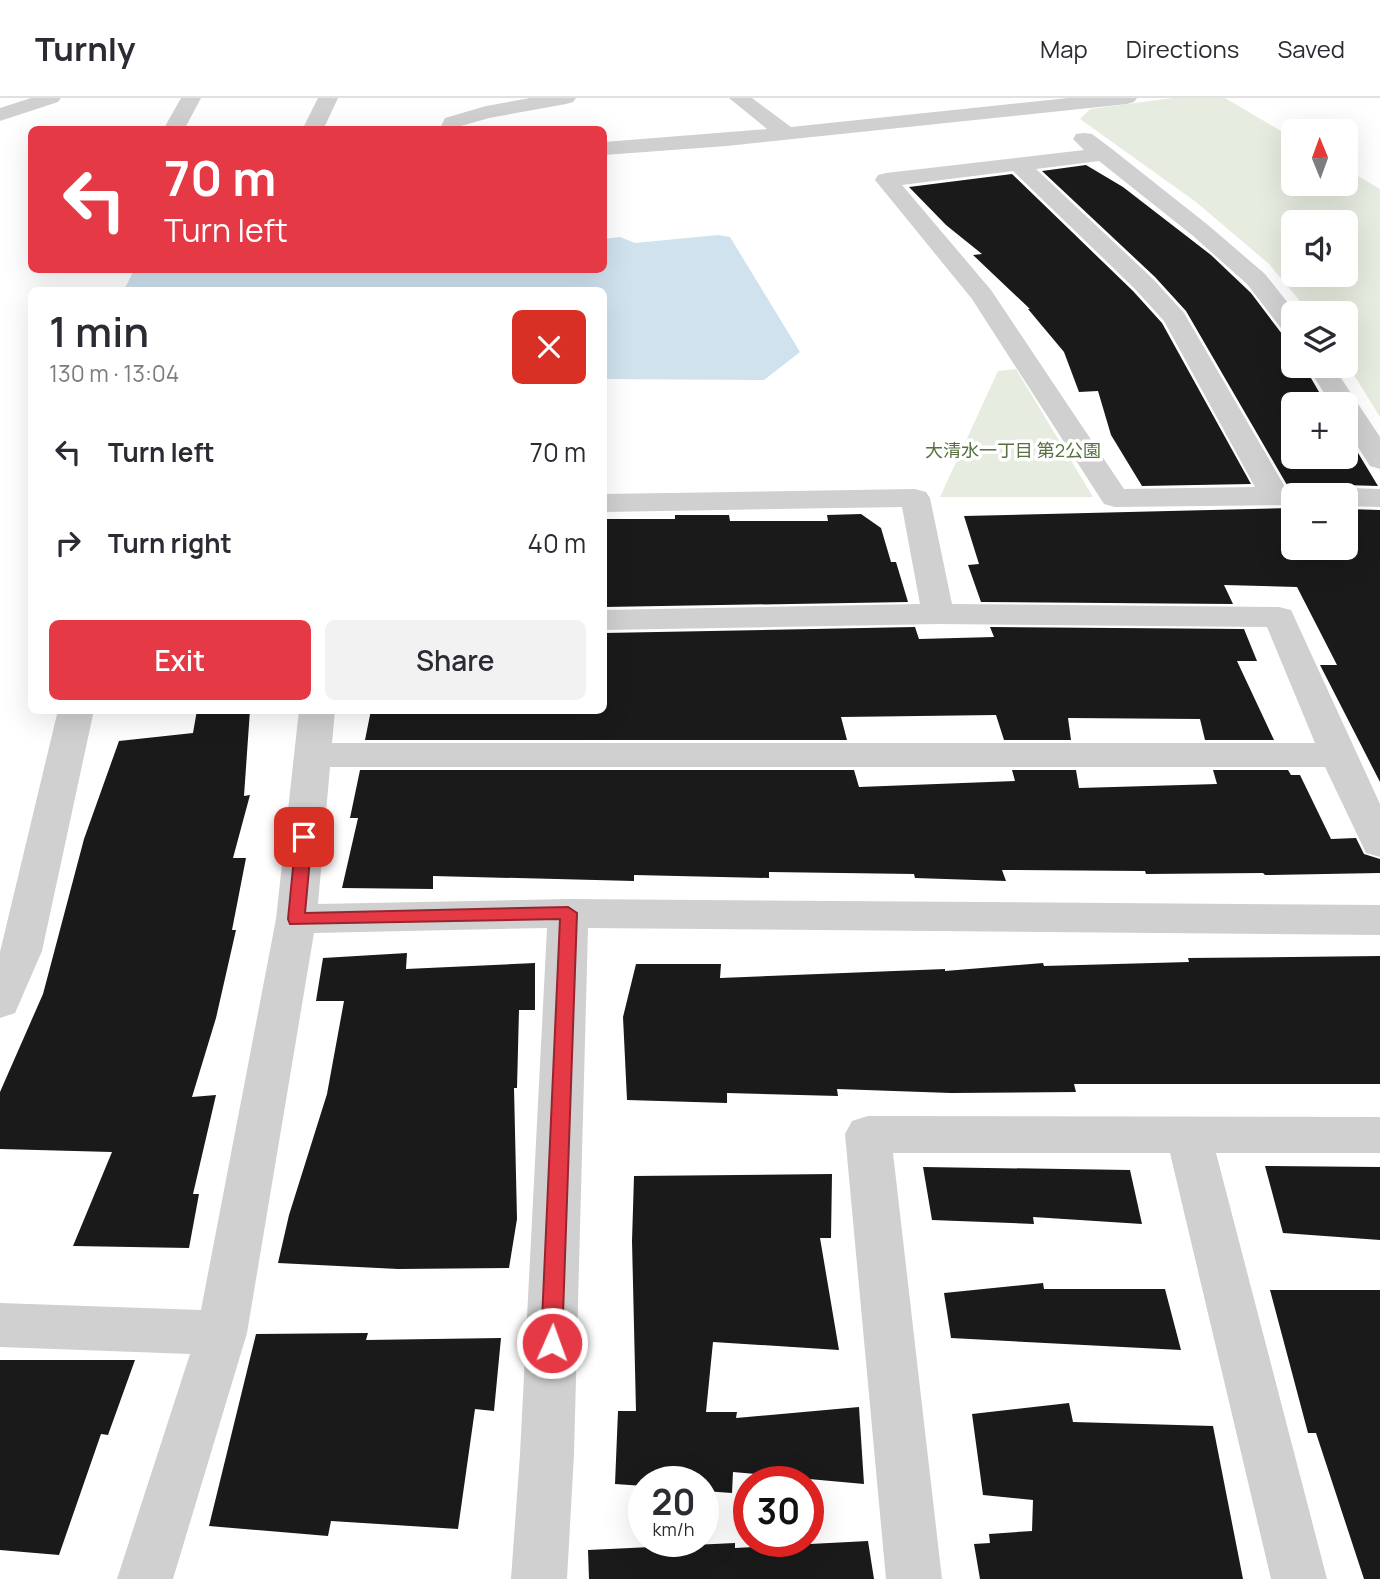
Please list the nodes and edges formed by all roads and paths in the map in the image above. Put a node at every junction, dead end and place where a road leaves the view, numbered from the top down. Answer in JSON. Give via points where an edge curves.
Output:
{"nodes":[{"id":1,"x":51,"y":98,"type":"edge"},
{"id":2,"x":191,"y":98,"type":"edge"},
{"id":3,"x":328,"y":98,"type":"edge"},
{"id":4,"x":566,"y":98,"type":"edge"},
{"id":5,"x":738,"y":98,"type":"edge"},
{"id":6,"x":1127,"y":98,"type":"edge"},
{"id":7,"x":1034,"y":103,"type":"edge"},
{"id":8,"x":881,"y":104,"type":"dead end"},
{"id":9,"x":0,"y":115,"type":"edge"},
{"id":10,"x":909,"y":121,"type":"junction"},
{"id":11,"x":175,"y":126,"type":"edge"},
{"id":12,"x":314,"y":126,"type":"edge"},
{"id":13,"x":450,"y":126,"type":"edge"},
{"id":14,"x":785,"y":133,"type":"junction"},
{"id":15,"x":607,"y":149,"type":"edge"},
{"id":16,"x":1104,"y":154,"type":"junction"},
{"id":17,"x":1018,"y":164,"type":"junction"},
{"id":18,"x":1281,"y":311,"type":"edge"},
{"id":19,"x":1358,"y":425,"type":"edge"},
{"id":20,"x":1380,"y":460,"type":"edge"},
{"id":21,"x":1281,"y":491,"type":"edge"},
{"id":22,"x":1281,"y":496,"type":"edge"},
{"id":23,"x":1358,"y":497,"type":"edge"},
{"id":24,"x":1380,"y":498,"type":"edge"},
{"id":25,"x":607,"y":503,"type":"edge"},
{"id":26,"x":938,"y":614,"type":"junction"},
{"id":27,"x":607,"y":620,"type":"edge"},
{"id":28,"x":75,"y":714,"type":"edge"},
{"id":29,"x":317,"y":714,"type":"edge"},
{"id":30,"x":312,"y":755,"type":"junction"},
{"id":31,"x":1338,"y":755,"type":"junction"},
{"id":32,"x":1380,"y":844,"type":"edge"},
{"id":33,"x":568,"y":913,"type":"junction"},
{"id":34,"x":296,"y":919,"type":"junction"},
{"id":35,"x":1380,"y":920,"type":"edge"},
{"id":36,"x":0,"y":1002,"type":"edge"},
{"id":37,"x":1380,"y":1135,"type":"edge"},
{"id":38,"x":1189,"y":1136,"type":"junction"},
{"id":39,"x":0,"y":1325,"type":"edge"},
{"id":40,"x":222,"y":1333,"type":"junction"},
{"id":41,"x":145,"y":1579,"type":"edge"},
{"id":42,"x":539,"y":1579,"type":"edge"},
{"id":43,"x":914,"y":1579,"type":"edge"},
{"id":44,"x":1299,"y":1579,"type":"edge"}],
"edges":[{"from":1,"to":9,"type":"street"},
{"from":2,"to":11,"type":"street"},
{"from":3,"to":12,"type":"street"},
{"from":4,"to":13,"type":"street","via":[[486,112]]},
{"from":5,"to":14,"type":"street"},
{"from":6,"to":7,"type":"street"},
{"from":7,"to":10,"type":"street"},
{"from":7,"to":16,"type":"street"},
{"from":8,"to":10,"type":"street"},
{"from":10,"to":14,"type":"street"},
{"from":14,"to":15,"type":"street"},
{"from":16,"to":17,"type":"street"},
{"from":16,"to":18,"type":"street","via":[[1256,279]]},
{"from":17,"to":21,"type":"street","via":[[1175,318]]},
{"from":17,"to":22,"type":"street","via":[[886,180],[982,295],[1115,498]]},
{"from":19,"to":20,"type":"street"},
{"from":23,"to":24,"type":"street"},
{"from":25,"to":26,"type":"street","via":[[915,498]]},
{"from":26,"to":27,"type":"street"},
{"from":26,"to":31,"type":"street","via":[[1279,617]]},
{"from":28,"to":36,"type":"street","via":[[21,951]]},
{"from":29,"to":30,"type":"street"},
{"from":30,"to":31,"type":"street"},
{"from":30,"to":34,"type":"street"},
{"from":31,"to":32,"type":"street"},
{"from":33,"to":34,"type":"street"},
{"from":33,"to":35,"type":"street"},
{"from":33,"to":42,"type":"street"},
{"from":34,"to":40,"type":"street"},
{"from":37,"to":38,"type":"street"},
{"from":38,"to":43,"type":"street","via":[[868,1134]]},
{"from":38,"to":44,"type":"street"},
{"from":39,"to":40,"type":"street"},
{"from":40,"to":41,"type":"street"}]}
